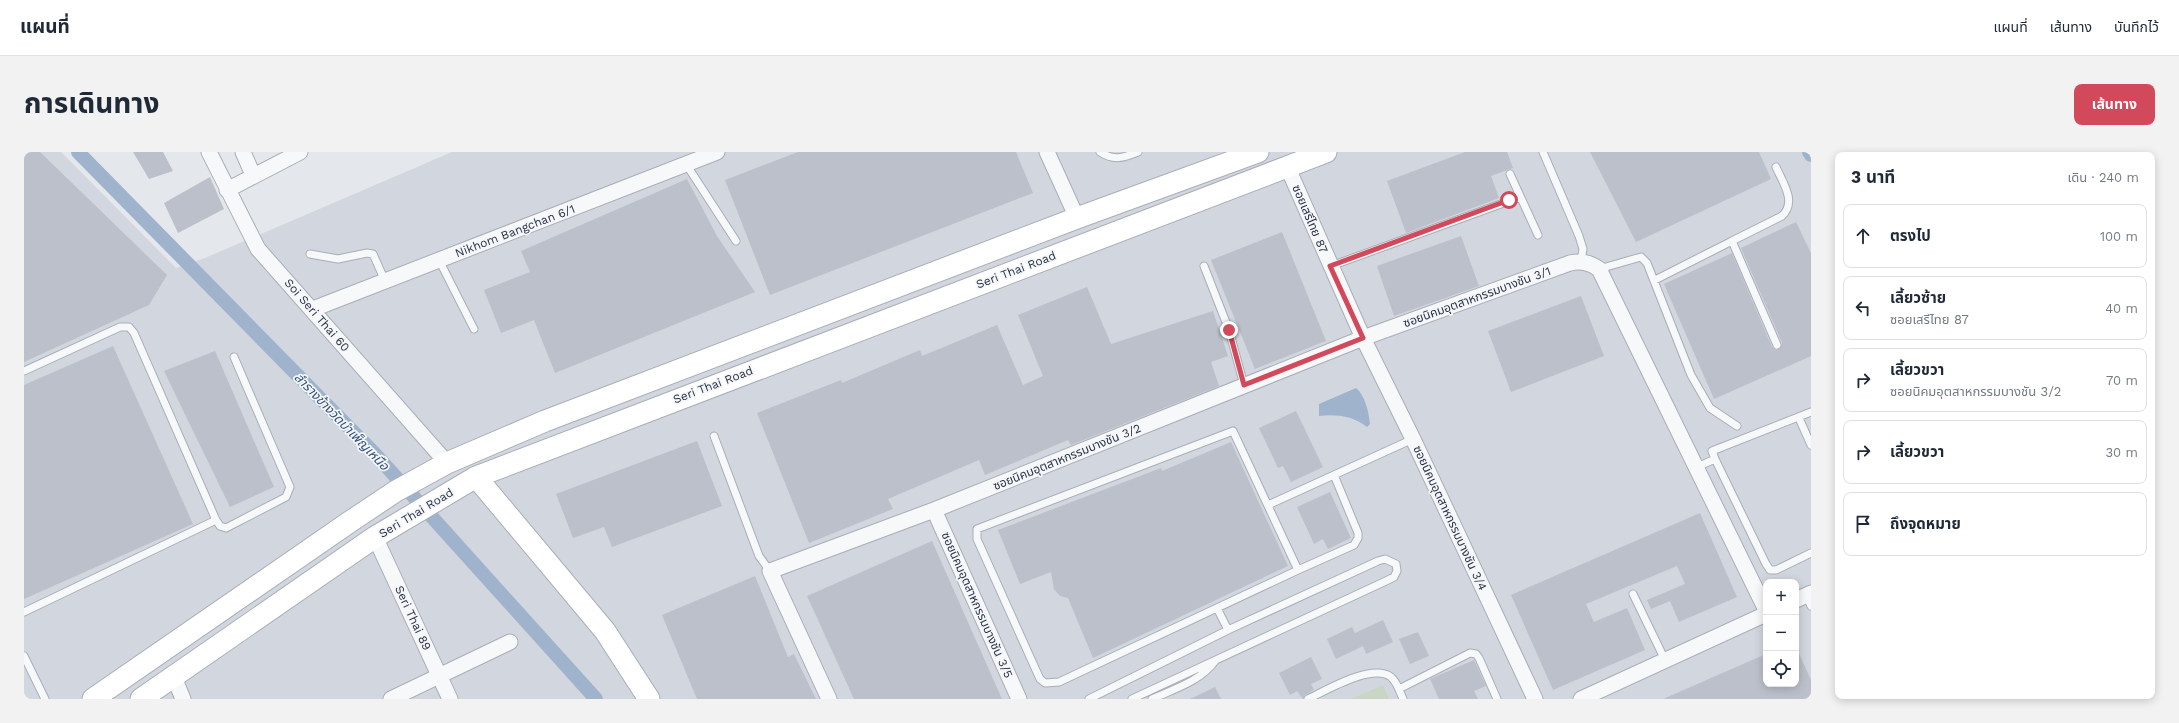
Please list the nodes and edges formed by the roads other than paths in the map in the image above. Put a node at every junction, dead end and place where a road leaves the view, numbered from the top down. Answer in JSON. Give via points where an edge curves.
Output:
{"nodes":[{"id":1,"x":209,"y":152,"type":"edge"},
{"id":2,"x":243,"y":152,"type":"edge"},
{"id":3,"x":300,"y":152,"type":"edge"},
{"id":4,"x":717,"y":152,"type":"edge"},
{"id":5,"x":1046,"y":152,"type":"edge"},
{"id":6,"x":1100,"y":152,"type":"edge"},
{"id":7,"x":1138,"y":152,"type":"edge"},
{"id":8,"x":1258,"y":152,"type":"edge"},
{"id":9,"x":1326,"y":152,"type":"edge"},
{"id":10,"x":1543,"y":152,"type":"edge"},
{"id":11,"x":1284,"y":159,"type":"edge"},
{"id":12,"x":686,"y":164,"type":"junction"},
{"id":13,"x":1776,"y":167,"type":"dead end"},
{"id":14,"x":1510,"y":174,"type":"dead end"},
{"id":15,"x":253,"y":175,"type":"junction"},
{"id":16,"x":227,"y":190,"type":"junction"},
{"id":17,"x":1520,"y":197,"type":"junction"},
{"id":18,"x":1078,"y":218,"type":"junction"},
{"id":19,"x":1538,"y":235,"type":"dead end"},
{"id":20,"x":736,"y":241,"type":"dead end"},
{"id":21,"x":1732,"y":241,"type":"junction"},
{"id":22,"x":310,"y":254,"type":"dead end"},
{"id":23,"x":439,"y":260,"type":"junction"},
{"id":24,"x":1590,"y":265,"type":"junction"},
{"id":25,"x":1204,"y":266,"type":"dead end"},
{"id":26,"x":1330,"y":266,"type":"junction"},
{"id":27,"x":1655,"y":280,"type":"junction"},
{"id":28,"x":385,"y":281,"type":"junction"},
{"id":29,"x":313,"y":309,"type":"junction"},
{"id":30,"x":474,"y":328,"type":"dead end"},
{"id":31,"x":1363,"y":338,"type":"junction"},
{"id":32,"x":1776,"y":345,"type":"dead end"},
{"id":33,"x":234,"y":357,"type":"dead end"},
{"id":34,"x":24,"y":371,"type":"edge"},
{"id":35,"x":1244,"y":385,"type":"junction"},
{"id":36,"x":1811,"y":412,"type":"edge"},
{"id":37,"x":1799,"y":418,"type":"junction"},
{"id":38,"x":1737,"y":426,"type":"dead end"},
{"id":39,"x":714,"y":436,"type":"dead end"},
{"id":40,"x":1413,"y":439,"type":"junction"},
{"id":41,"x":1811,"y":445,"type":"edge"},
{"id":42,"x":1715,"y":460,"type":"junction"},
{"id":43,"x":447,"y":463,"type":"junction"},
{"id":44,"x":1695,"y":468,"type":"junction"},
{"id":45,"x":1334,"y":475,"type":"junction"},
{"id":46,"x":476,"y":478,"type":"junction"},
{"id":47,"x":1268,"y":505,"type":"junction"},
{"id":48,"x":934,"y":510,"type":"junction"},
{"id":49,"x":216,"y":520,"type":"junction"},
{"id":50,"x":375,"y":537,"type":"junction"},
{"id":51,"x":1811,"y":553,"type":"edge"},
{"id":52,"x":1298,"y":570,"type":"junction"},
{"id":53,"x":770,"y":571,"type":"junction"},
{"id":54,"x":1633,"y":594,"type":"dead end"},
{"id":55,"x":1763,"y":604,"type":"edge"},
{"id":56,"x":1217,"y":608,"type":"junction"},
{"id":57,"x":24,"y":612,"type":"edge"},
{"id":58,"x":1764,"y":615,"type":"edge"},
{"id":59,"x":1228,"y":630,"type":"junction"},
{"id":60,"x":510,"y":642,"type":"dead end"},
{"id":61,"x":24,"y":656,"type":"edge"},
{"id":62,"x":1215,"y":660,"type":"junction"},
{"id":63,"x":1665,"y":660,"type":"junction"},
{"id":64,"x":440,"y":676,"type":"junction"},
{"id":65,"x":174,"y":677,"type":"junction"},
{"id":66,"x":1399,"y":689,"type":"junction"},
{"id":67,"x":45,"y":699,"type":"edge"},
{"id":68,"x":93,"y":699,"type":"edge"},
{"id":69,"x":141,"y":699,"type":"edge"},
{"id":70,"x":183,"y":699,"type":"edge"},
{"id":71,"x":391,"y":699,"type":"edge"},
{"id":72,"x":450,"y":699,"type":"edge"},
{"id":73,"x":649,"y":699,"type":"edge"},
{"id":74,"x":829,"y":699,"type":"edge"},
{"id":75,"x":1019,"y":699,"type":"edge"},
{"id":76,"x":1089,"y":699,"type":"edge"},
{"id":77,"x":1132,"y":699,"type":"edge"},
{"id":78,"x":1152,"y":699,"type":"edge"},
{"id":79,"x":1308,"y":699,"type":"edge"},
{"id":80,"x":1404,"y":699,"type":"edge"},
{"id":81,"x":1497,"y":699,"type":"edge"},
{"id":82,"x":1535,"y":699,"type":"edge"},
{"id":83,"x":1581,"y":699,"type":"edge"}],
"edges":[{"from":1,"to":16,"type":"street","name":"Soi Seri Thai 60"},
{"from":2,"to":15,"type":"street"},
{"from":3,"to":15,"type":"street"},
{"from":4,"to":12,"type":"street","name":"Nikhom Bangchan 6/1"},
{"from":5,"to":18,"type":"street"},
{"from":6,"to":7,"type":"lane","via":[[1111,158],[1121,158]]},
{"from":8,"to":18,"type":"main road","name":"Seri Thai Road"},
{"from":9,"to":11,"type":"main road","name":"Seri Thai Road"},
{"from":10,"to":24,"type":"lane"},
{"from":11,"to":26,"type":"street","name":"ซอยเสรีไทย 87"},
{"from":11,"to":46,"type":"main road","name":"Seri Thai Road"},
{"from":12,"to":20,"type":"lane"},
{"from":12,"to":23,"type":"street","name":"Nikhom Bangchan 6/1"},
{"from":13,"to":21,"type":"lane","via":[[1790,201],[1788,210],[1782,216]]},
{"from":14,"to":17,"type":"lane"},
{"from":15,"to":16,"type":"street"},
{"from":16,"to":29,"type":"street","name":"Soi Seri Thai 60","via":[[258,249]]},
{"from":17,"to":19,"type":"lane"},
{"from":17,"to":26,"type":"lane"},
{"from":18,"to":43,"type":"main road","name":"Seri Thai Road","via":[[545,421]]},
{"from":21,"to":27,"type":"lane"},
{"from":21,"to":32,"type":"lane"},
{"from":22,"to":28,"type":"lane","via":[[338,259],[373,254]]},
{"from":23,"to":28,"type":"street","name":"Nikhom Bangchan 6/1"},
{"from":23,"to":30,"type":"lane"},
{"from":24,"to":27,"type":"lane","via":[[1641,257],[1647,263]]},
{"from":24,"to":31,"type":"street","name":"ซอยนิคมอุตสาหกรรมบางชัน 3/1","via":[[1570,263]]},
{"from":24,"to":44,"type":"street"},
{"from":25,"to":35,"type":"lane","via":[[1229,330]]},
{"from":26,"to":31,"type":"street","name":"ซอยเสรีไทย 87"},
{"from":27,"to":38,"type":"lane","via":[[1691,375],[1710,408]]},
{"from":28,"to":29,"type":"street","name":"Nikhom Bangchan 6/1"},
{"from":29,"to":43,"type":"street","name":"Soi Seri Thai 60"},
{"from":31,"to":35,"type":"street","name":"ซอยนิคมอุตสาหกรรมบางชัน 3/2"},
{"from":31,"to":40,"type":"street","name":"ซอยนิคมอุตสาหกรรมบางชัน 3/4"},
{"from":33,"to":49,"type":"lane","via":[[290,492],[286,497],[226,528],[220,526]]},
{"from":34,"to":49,"type":"lane","via":[[120,327],[129,327],[134,333]]},
{"from":35,"to":48,"type":"street","name":"ซอยนิคมอุตสาหกรรมบางชัน 3/2"},
{"from":36,"to":37,"type":"lane"},
{"from":37,"to":41,"type":"lane"},
{"from":37,"to":42,"type":"lane","via":[[1712,451]]},
{"from":39,"to":53,"type":"lane","via":[[759,556]]},
{"from":40,"to":45,"type":"lane"},
{"from":40,"to":82,"type":"street","name":"ซอยนิคมอุตสาหกรรมบางชัน 3/4"},
{"from":42,"to":44,"type":"lane"},
{"from":42,"to":51,"type":"lane","via":[[1770,570],[1776,570]]},
{"from":43,"to":68,"type":"main road","name":"Seri Thai Road","via":[[404,487]]},
{"from":44,"to":55,"type":"street"},
{"from":45,"to":47,"type":"lane"},
{"from":45,"to":52,"type":"lane","via":[[1358,538],[1354,545]]},
{"from":46,"to":50,"type":"main road","name":"Seri Thai Road"},
{"from":46,"to":73,"type":"main road","via":[[605,631]]},
{"from":47,"to":52,"type":"lane"},
{"from":47,"to":56,"type":"lane","via":[[1233,431],[977,529],[980,546],[1040,679],[1045,683],[1059,682]]},
{"from":48,"to":53,"type":"street","name":"ซอยนิคมอุตสาหกรรมบางชัน 3/2"},
{"from":48,"to":75,"type":"street","name":"ซอยนิคมอุตสาหกรรมบางชัน 3/5"},
{"from":49,"to":57,"type":"lane"},
{"from":50,"to":64,"type":"street","name":"Seri Thai 89"},
{"from":50,"to":65,"type":"main road","name":"Seri Thai Road"},
{"from":52,"to":56,"type":"lane"},
{"from":53,"to":74,"type":"street"},
{"from":54,"to":63,"type":"lane"},
{"from":56,"to":59,"type":"lane"},
{"from":58,"to":63,"type":"street"},
{"from":59,"to":62,"type":"lane","via":[[1378,561],[1386,559],[1396,564],[1397,571],[1394,577]]},
{"from":59,"to":76,"type":"lane"},
{"from":60,"to":64,"type":"street"},
{"from":61,"to":67,"type":"lane"},
{"from":62,"to":77,"type":"lane"},
{"from":62,"to":78,"type":"lane","via":[[1208,671]]},
{"from":63,"to":83,"type":"street"},
{"from":64,"to":71,"type":"street"},
{"from":64,"to":72,"type":"street","name":"Seri Thai 89"},
{"from":65,"to":69,"type":"main road","name":"Seri Thai Road"},
{"from":65,"to":70,"type":"street"},
{"from":66,"to":79,"type":"lane","via":[[1390,676],[1376,673],[1355,678]]},
{"from":66,"to":80,"type":"lane"},
{"from":66,"to":81,"type":"lane","via":[[1470,653],[1476,654]]}]}
